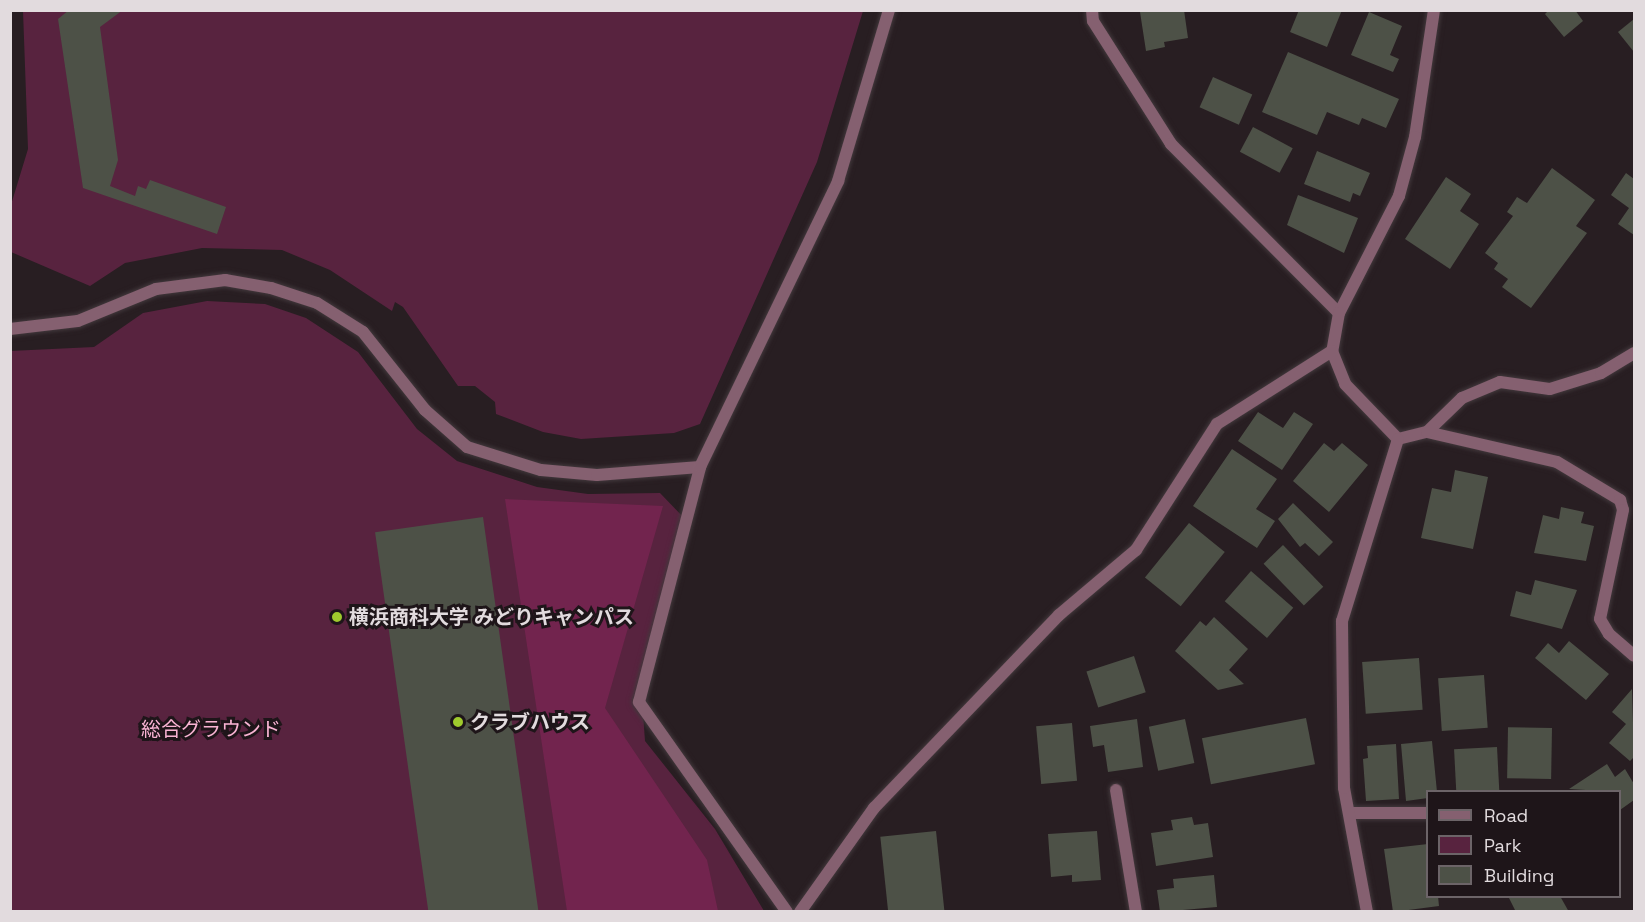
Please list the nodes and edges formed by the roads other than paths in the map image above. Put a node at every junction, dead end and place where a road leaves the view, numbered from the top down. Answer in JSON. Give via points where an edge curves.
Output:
{"nodes":[{"id":1,"x":890,"y":10,"type":"edge"},
{"id":2,"x":1092,"y":10,"type":"edge"},
{"id":3,"x":1434,"y":10,"type":"edge"},
{"id":4,"x":1339,"y":313,"type":"junction"},
{"id":5,"x":10,"y":329,"type":"edge"},
{"id":6,"x":1332,"y":351,"type":"junction"},
{"id":7,"x":1635,"y":352,"type":"edge"},
{"id":8,"x":1427,"y":432,"type":"junction"},
{"id":9,"x":1398,"y":439,"type":"junction"},
{"id":10,"x":700,"y":467,"type":"junction"},
{"id":11,"x":1635,"y":656,"type":"edge"},
{"id":12,"x":1116,"y":790,"type":"dead end"},
{"id":13,"x":1349,"y":813,"type":"junction"},
{"id":14,"x":1426,"y":813,"type":"edge"},
{"id":15,"x":787,"y":912,"type":"edge"},
{"id":16,"x":800,"y":912,"type":"edge"},
{"id":17,"x":1136,"y":912,"type":"edge"},
{"id":18,"x":1367,"y":912,"type":"edge"}],
"edges":[{"from":1,"to":10,"type":"street","via":[[838,181]]},
{"from":2,"to":4,"type":"street","via":[[1093,21],[1171,144]]},
{"from":3,"to":4,"type":"street","via":[[1415,137],[1399,196]]},
{"from":4,"to":6,"type":"street"},
{"from":5,"to":10,"type":"street","via":[[78,321],[156,289],[225,280],[272,288],[317,303],[363,332],[424,410],[467,447],[541,470],[597,475]]},
{"from":6,"to":9,"type":"street","via":[[1345,384]]},
{"from":6,"to":16,"type":"street","via":[[1217,424],[1136,550],[1059,615],[874,808]]},
{"from":7,"to":8,"type":"street","via":[[1601,373],[1550,389],[1500,382],[1462,398]]},
{"from":8,"to":9,"type":"street"},
{"from":8,"to":11,"type":"street","via":[[1557,462],[1620,500],[1623,510],[1600,619],[1610,634]]},
{"from":9,"to":13,"type":"street","via":[[1342,621],[1344,788]]},
{"from":10,"to":15,"type":"street","via":[[639,702]]},
{"from":12,"to":17,"type":"street"},
{"from":13,"to":14,"type":"street"},
{"from":13,"to":18,"type":"street"}]}
